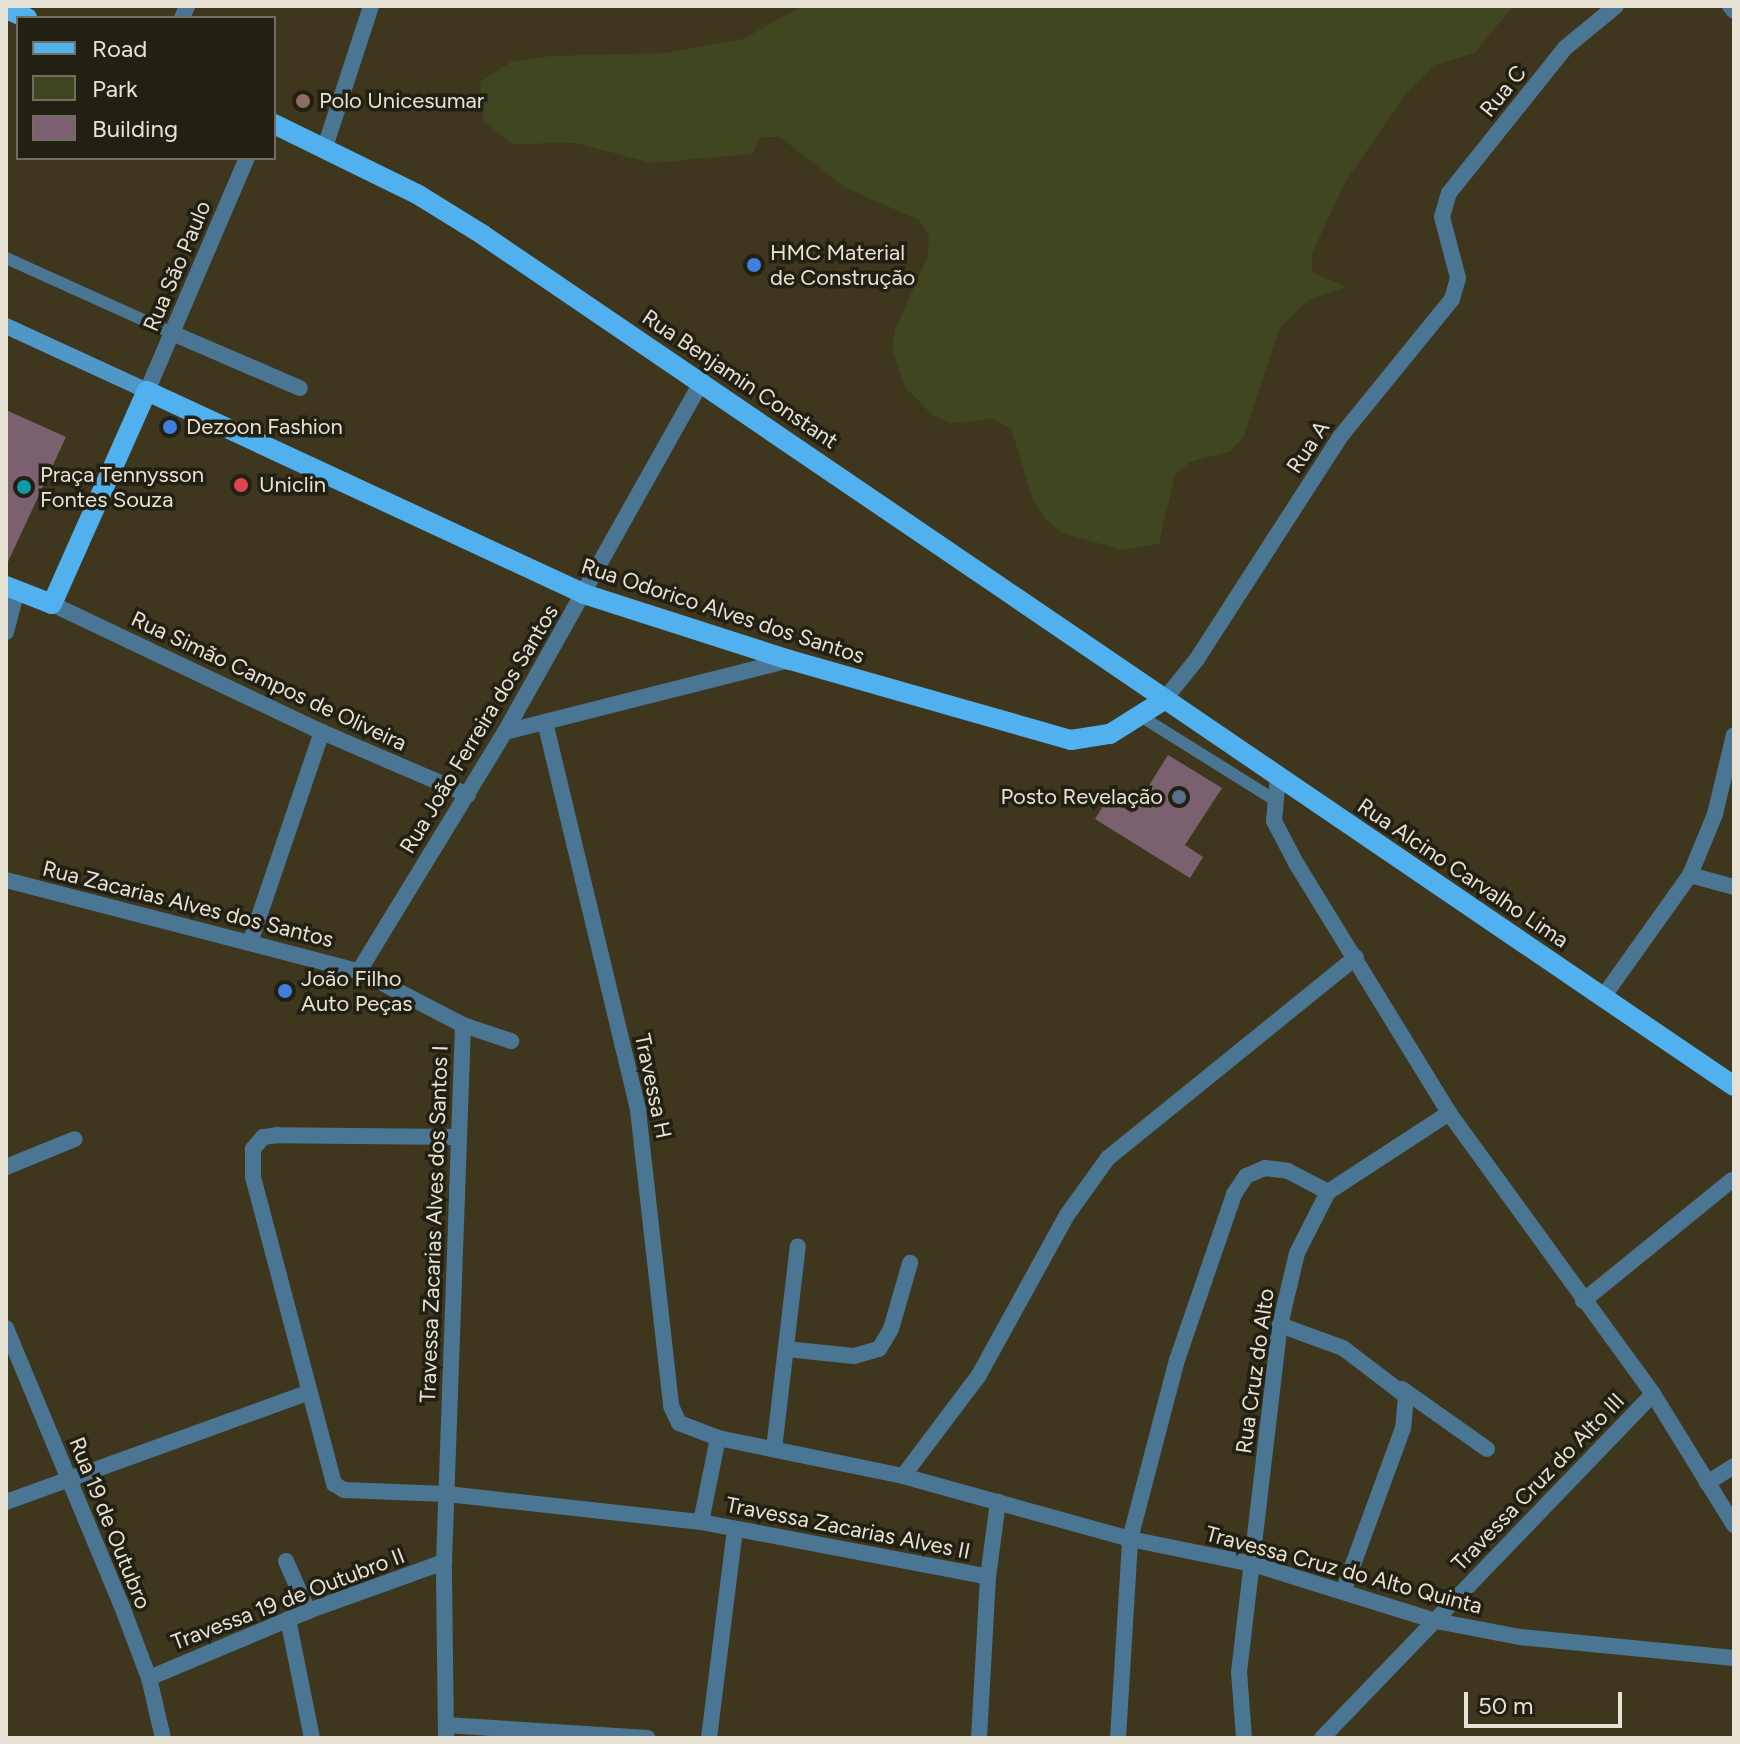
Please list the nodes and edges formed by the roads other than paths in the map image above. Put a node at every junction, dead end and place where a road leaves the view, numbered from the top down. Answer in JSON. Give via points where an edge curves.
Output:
{"nodes":[{"id":1,"x":371,"y":6,"type":"edge"},
{"id":2,"x":1616,"y":6,"type":"edge"},
{"id":3,"x":1730,"y":6,"type":"edge"},
{"id":4,"x":1734,"y":11,"type":"edge"},
{"id":5,"x":276,"y":125,"type":"edge"},
{"id":6,"x":325,"y":147,"type":"junction"},
{"id":7,"x":246,"y":160,"type":"edge"},
{"id":8,"x":1442,"y":217,"type":"joint"},
{"id":9,"x":6,"y":258,"type":"edge"},
{"id":10,"x":6,"y":326,"type":"edge"},
{"id":11,"x":172,"y":333,"type":"junction"},
{"id":12,"x":702,"y":381,"type":"junction"},
{"id":13,"x":300,"y":388,"type":"dead end"},
{"id":14,"x":147,"y":391,"type":"junction"},
{"id":15,"x":12,"y":588,"type":"edge"},
{"id":16,"x":584,"y":594,"type":"junction"},
{"id":17,"x":52,"y":604,"type":"junction"},
{"id":18,"x":6,"y":632,"type":"edge"},
{"id":19,"x":790,"y":660,"type":"junction"},
{"id":20,"x":1164,"y":700,"type":"junction"},
{"id":21,"x":1142,"y":717,"type":"junction"},
{"id":22,"x":545,"y":722,"type":"junction"},
{"id":23,"x":322,"y":732,"type":"junction"},
{"id":24,"x":505,"y":732,"type":"junction"},
{"id":25,"x":1734,"y":735,"type":"edge"},
{"id":26,"x":1278,"y":777,"type":"junction"},
{"id":27,"x":468,"y":795,"type":"junction"},
{"id":28,"x":1273,"y":799,"type":"junction"},
{"id":29,"x":1690,"y":875,"type":"junction"},
{"id":30,"x":6,"y":880,"type":"edge"},
{"id":31,"x":1734,"y":887,"type":"edge"},
{"id":32,"x":250,"y":943,"type":"junction"},
{"id":33,"x":1356,"y":957,"type":"junction"},
{"id":34,"x":359,"y":971,"type":"junction"},
{"id":35,"x":1603,"y":997,"type":"junction"},
{"id":36,"x":463,"y":1025,"type":"junction"},
{"id":37,"x":511,"y":1041,"type":"dead end"},
{"id":38,"x":1734,"y":1086,"type":"edge"},
{"id":39,"x":1449,"y":1113,"type":"junction"},
{"id":40,"x":457,"y":1137,"type":"junction"},
{"id":41,"x":75,"y":1139,"type":"dead end"},
{"id":42,"x":6,"y":1167,"type":"edge"},
{"id":43,"x":1732,"y":1180,"type":"dead end"},
{"id":44,"x":1328,"y":1192,"type":"junction"},
{"id":45,"x":798,"y":1246,"type":"dead end"},
{"id":46,"x":910,"y":1263,"type":"dead end"},
{"id":47,"x":1583,"y":1301,"type":"junction"},
{"id":48,"x":1280,"y":1325,"type":"junction"},
{"id":49,"x":6,"y":1328,"type":"edge"},
{"id":50,"x":786,"y":1349,"type":"junction"},
{"id":51,"x":1401,"y":1388,"type":"junction"},
{"id":52,"x":307,"y":1393,"type":"junction"},
{"id":53,"x":1653,"y":1394,"type":"junction"},
{"id":54,"x":718,"y":1438,"type":"junction"},
{"id":55,"x":774,"y":1449,"type":"junction"},
{"id":56,"x":1487,"y":1449,"type":"dead end"},
{"id":57,"x":1734,"y":1466,"type":"edge"},
{"id":58,"x":903,"y":1476,"type":"junction"},
{"id":59,"x":69,"y":1479,"type":"junction"},
{"id":60,"x":1707,"y":1483,"type":"junction"},
{"id":61,"x":447,"y":1494,"type":"junction"},
{"id":62,"x":6,"y":1502,"type":"edge"},
{"id":63,"x":998,"y":1502,"type":"junction"},
{"id":64,"x":701,"y":1522,"type":"junction"},
{"id":65,"x":1734,"y":1525,"type":"edge"},
{"id":66,"x":735,"y":1530,"type":"junction"},
{"id":67,"x":1130,"y":1539,"type":"junction"},
{"id":68,"x":286,"y":1561,"type":"dead end"},
{"id":69,"x":444,"y":1562,"type":"junction"},
{"id":70,"x":1253,"y":1564,"type":"junction"},
{"id":71,"x":988,"y":1577,"type":"junction"},
{"id":72,"x":1344,"y":1589,"type":"junction"},
{"id":73,"x":308,"y":1611,"type":"junction"},
{"id":74,"x":288,"y":1619,"type":"junction"},
{"id":75,"x":1436,"y":1621,"type":"junction"},
{"id":76,"x":1734,"y":1658,"type":"edge"},
{"id":77,"x":149,"y":1678,"type":"junction"},
{"id":78,"x":446,"y":1731,"type":"edge"},
{"id":79,"x":163,"y":1738,"type":"edge"},
{"id":80,"x":312,"y":1738,"type":"edge"},
{"id":81,"x":648,"y":1738,"type":"edge"},
{"id":82,"x":709,"y":1738,"type":"edge"},
{"id":83,"x":979,"y":1738,"type":"edge"},
{"id":84,"x":1118,"y":1738,"type":"edge"},
{"id":85,"x":1244,"y":1738,"type":"edge"},
{"id":86,"x":1322,"y":1738,"type":"edge"}],
"edges":[{"from":1,"to":6,"type":"street"},
{"from":2,"to":8,"type":"street","name":"Rua C","via":[[1565,48],[1449,193]]},
{"from":3,"to":4,"type":"street"},
{"from":5,"to":6,"type":"main road","name":"Rua Benjamin Constant"},
{"from":6,"to":12,"type":"main road","name":"Rua Benjamin Constant","via":[[483,235]]},
{"from":7,"to":11,"type":"street","name":"Rua São Paulo"},
{"from":8,"to":20,"type":"street","name":"Rua A","via":[[1458,278],[1452,299],[1340,437],[1197,659]]},
{"from":9,"to":11,"type":"lane"},
{"from":10,"to":14,"type":"main road"},
{"from":11,"to":13,"type":"street"},
{"from":11,"to":14,"type":"street","name":"Rua São Paulo"},
{"from":12,"to":16,"type":"street","name":"Rua João Ferreira dos Santos"},
{"from":12,"to":20,"type":"main road","name":"Rua Benjamin Constant"},
{"from":14,"to":16,"type":"main road","name":"Rua Odorico Alves dos Santos"},
{"from":14,"to":17,"type":"main road"},
{"from":15,"to":17,"type":"main road"},
{"from":15,"to":18,"type":"street"},
{"from":16,"to":19,"type":"main road","name":"Rua Odorico Alves dos Santos"},
{"from":16,"to":24,"type":"street","name":"Rua João Ferreira dos Santos"},
{"from":17,"to":23,"type":"street","name":"Rua Simão Campos de Oliveira"},
{"from":19,"to":21,"type":"main road","name":"Rua Odorico Alves dos Santos","via":[[1071,740],[1110,734]]},
{"from":19,"to":22,"type":"street"},
{"from":20,"to":21,"type":"main road","name":"Rua Odorico Alves dos Santos"},
{"from":20,"to":26,"type":"main road","name":"Rua Alcino Carvalho Lima"},
{"from":21,"to":28,"type":"lane"},
{"from":22,"to":24,"type":"street"},
{"from":22,"to":54,"type":"street","name":"Travessa H","via":[[638,1110],[671,1406],[679,1423]]},
{"from":23,"to":27,"type":"street","name":"Rua Simão Campos de Oliveira"},
{"from":23,"to":32,"type":"street"},
{"from":24,"to":27,"type":"street","name":"Rua João Ferreira dos Santos"},
{"from":25,"to":29,"type":"street","via":[[1715,814]]},
{"from":26,"to":28,"type":"street"},
{"from":26,"to":35,"type":"main road","name":"Rua Alcino Carvalho Lima"},
{"from":27,"to":34,"type":"street","name":"Rua João Ferreira dos Santos"},
{"from":28,"to":33,"type":"street","via":[[1281,837]]},
{"from":29,"to":31,"type":"street"},
{"from":29,"to":35,"type":"street"},
{"from":30,"to":32,"type":"street","name":"Rua Zacarias Alves dos Santos"},
{"from":32,"to":34,"type":"street","name":"Rua Zacarias Alves dos Santos"},
{"from":33,"to":39,"type":"street"},
{"from":33,"to":58,"type":"street","via":[[1108,1158],[1067,1215],[979,1375]]},
{"from":34,"to":36,"type":"street","name":"Travessa Zacarias Alves dos Santos I"},
{"from":35,"to":38,"type":"main road","name":"Rua Alcino Carvalho Lima"},
{"from":36,"to":37,"type":"street"},
{"from":36,"to":40,"type":"street","name":"Travessa Zacarias Alves dos Santos I"},
{"from":39,"to":44,"type":"street","name":"Rua Cruz do Alto"},
{"from":39,"to":47,"type":"street"},
{"from":40,"to":52,"type":"street","via":[[278,1135],[263,1137],[253,1149],[253,1177]]},
{"from":40,"to":61,"type":"street","name":"Travessa Zacarias Alves dos Santos I"},
{"from":41,"to":42,"type":"street"},
{"from":43,"to":47,"type":"street"},
{"from":44,"to":48,"type":"street","name":"Rua Cruz do Alto","via":[[1297,1253]]},
{"from":44,"to":67,"type":"street","via":[[1277,1168],[1255,1171],[1239,1183],[1177,1360]]},
{"from":45,"to":50,"type":"street"},
{"from":46,"to":50,"type":"street","via":[[891,1329],[879,1349],[854,1356]]},
{"from":47,"to":53,"type":"street"},
{"from":48,"to":51,"type":"street","via":[[1343,1348]]},
{"from":48,"to":70,"type":"street","name":"Rua Cruz do Alto"},
{"from":49,"to":59,"type":"street","name":"Rua 19 de Outubro"},
{"from":50,"to":55,"type":"street"},
{"from":51,"to":56,"type":"street"},
{"from":51,"to":72,"type":"street","via":[[1407,1416]]},
{"from":52,"to":59,"type":"street"},
{"from":52,"to":61,"type":"street","name":"Travessa Zacarias Alves II","via":[[330,1478],[338,1488]]},
{"from":53,"to":60,"type":"street"},
{"from":53,"to":75,"type":"street","name":"Travessa Cruz do Alto III"},
{"from":54,"to":55,"type":"street","name":"Travessa H"},
{"from":54,"to":64,"type":"street"},
{"from":55,"to":58,"type":"street","name":"Travessa Cruz do Alto Quinta"},
{"from":57,"to":60,"type":"street"},
{"from":58,"to":63,"type":"street","name":"Travessa Cruz do Alto Quinta"},
{"from":59,"to":62,"type":"street"},
{"from":59,"to":77,"type":"street","name":"Rua 19 de Outubro"},
{"from":60,"to":65,"type":"street"},
{"from":61,"to":64,"type":"street","name":"Travessa Zacarias Alves II"},
{"from":61,"to":69,"type":"street","name":"Travessa Zacarias Alves dos Santos I"},
{"from":63,"to":67,"type":"street","name":"Travessa Cruz do Alto Quinta"},
{"from":63,"to":71,"type":"street"},
{"from":64,"to":66,"type":"street","name":"Travessa Zacarias Alves II"},
{"from":66,"to":71,"type":"street","name":"Travessa Zacarias Alves II"},
{"from":66,"to":82,"type":"street"},
{"from":67,"to":70,"type":"street","name":"Travessa Cruz do Alto Quinta"},
{"from":67,"to":84,"type":"street"},
{"from":68,"to":73,"type":"street"},
{"from":69,"to":73,"type":"street","name":"Travessa 19 de Outubro II"},
{"from":69,"to":78,"type":"street","name":"Travessa Zacarias Alves dos Santos I"},
{"from":70,"to":72,"type":"street","name":"Travessa Cruz do Alto Quinta"},
{"from":70,"to":85,"type":"street","name":"Rua Cruz do Alto","via":[[1238,1687]]},
{"from":71,"to":83,"type":"street"},
{"from":72,"to":75,"type":"street","name":"Travessa Cruz do Alto Quinta"},
{"from":73,"to":74,"type":"street","name":"Travessa 19 de Outubro II"},
{"from":74,"to":77,"type":"street","name":"Travessa 19 de Outubro II"},
{"from":74,"to":80,"type":"street"},
{"from":75,"to":76,"type":"street","name":"Travessa Cruz do Alto Quinta","via":[[1520,1637]]},
{"from":75,"to":86,"type":"street","name":"Travessa Cruz do Alto III"},
{"from":77,"to":79,"type":"street","name":"Rua 19 de Outubro"},
{"from":78,"to":81,"type":"street"}]}
